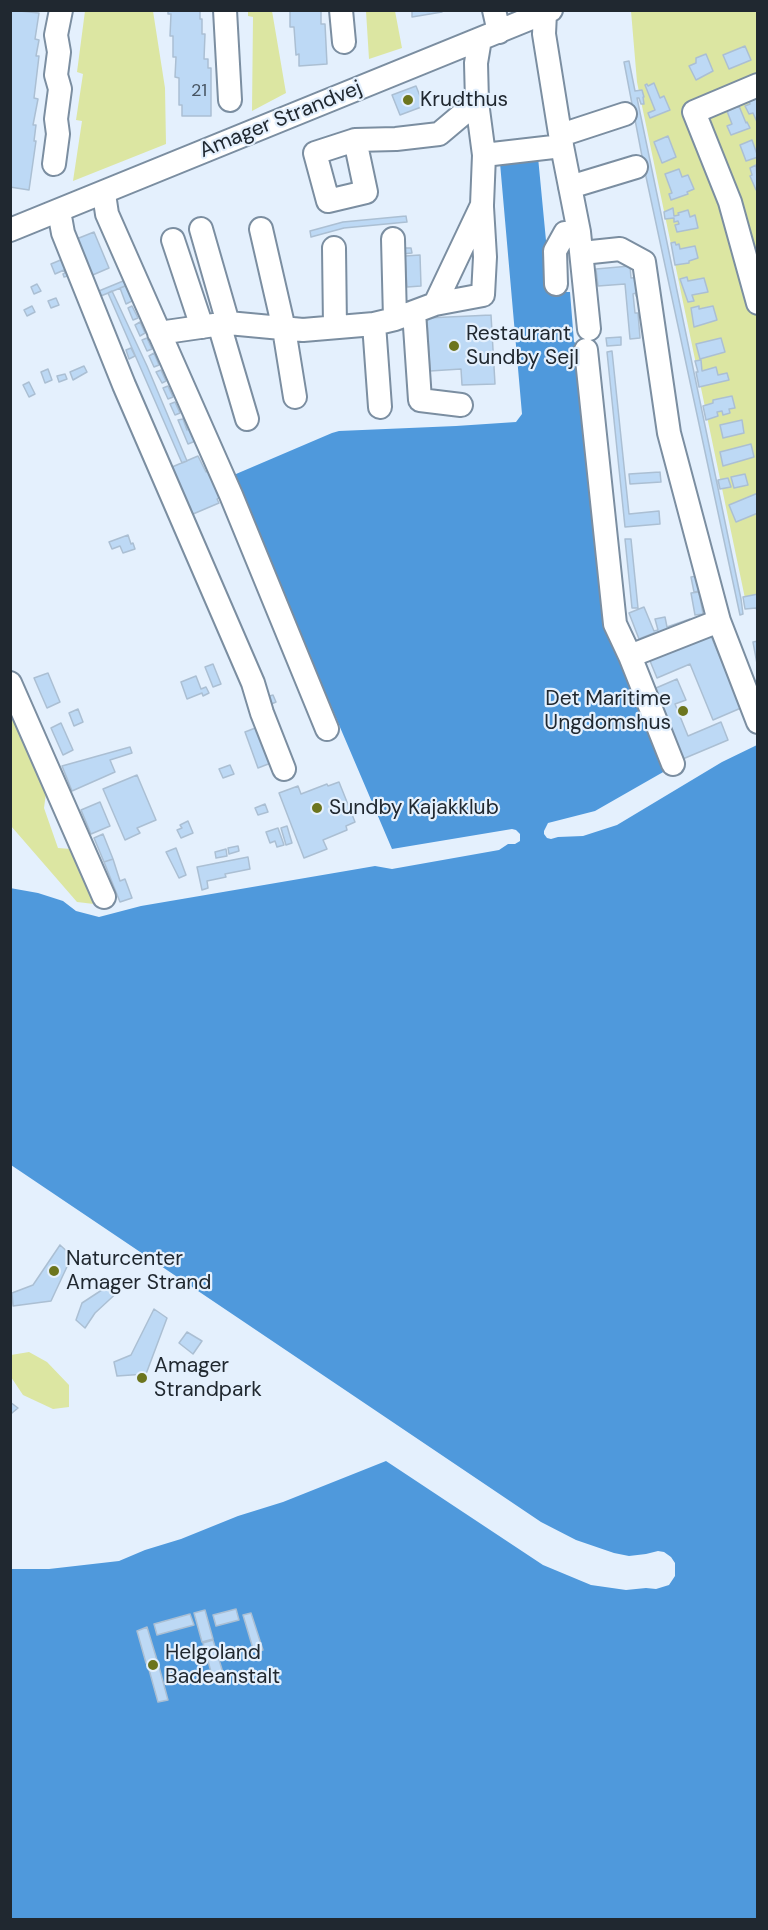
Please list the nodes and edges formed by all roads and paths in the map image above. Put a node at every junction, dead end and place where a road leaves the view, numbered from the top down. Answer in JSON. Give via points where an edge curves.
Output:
{"nodes":[{"id":1,"x":61,"y":10,"type":"edge"},
{"id":2,"x":225,"y":10,"type":"edge"},
{"id":3,"x":341,"y":10,"type":"edge"},
{"id":4,"x":548,"y":12,"type":"edge"},
{"id":5,"x":491,"y":27,"type":"edge"},
{"id":6,"x":344,"y":42,"type":"dead end"},
{"id":7,"x":758,"y":86,"type":"edge"},
{"id":8,"x":230,"y":100,"type":"dead end"},
{"id":9,"x":477,"y":102,"type":"junction"},
{"id":10,"x":625,"y":114,"type":"dead end"},
{"id":11,"x":355,"y":140,"type":"dead end"},
{"id":12,"x":562,"y":140,"type":"junction"},
{"id":13,"x":484,"y":155,"type":"junction"},
{"id":14,"x":54,"y":164,"type":"dead end"},
{"id":15,"x":636,"y":167,"type":"dead end"},
{"id":16,"x":570,"y":187,"type":"junction"},
{"id":17,"x":104,"y":194,"type":"junction"},
{"id":18,"x":482,"y":205,"type":"junction"},
{"id":19,"x":60,"y":211,"type":"junction"},
{"id":20,"x":201,"y":229,"type":"dead end"},
{"id":21,"x":261,"y":229,"type":"dead end"},
{"id":22,"x":10,"y":230,"type":"edge"},
{"id":23,"x":393,"y":239,"type":"dead end"},
{"id":24,"x":174,"y":240,"type":"dead end"},
{"id":25,"x":581,"y":242,"type":"junction"},
{"id":26,"x":334,"y":248,"type":"dead end"},
{"id":27,"x":754,"y":276,"type":"edge"},
{"id":28,"x":556,"y":284,"type":"dead end"},
{"id":29,"x":758,"y":303,"type":"edge"},
{"id":30,"x":404,"y":315,"type":"junction"},
{"id":31,"x":217,"y":325,"type":"junction"},
{"id":32,"x":335,"y":327,"type":"junction"},
{"id":33,"x":284,"y":329,"type":"junction"},
{"id":34,"x":159,"y":333,"type":"junction"},
{"id":35,"x":295,"y":397,"type":"dead end"},
{"id":36,"x":461,"y":405,"type":"dead end"},
{"id":37,"x":380,"y":406,"type":"dead end"},
{"id":38,"x":247,"y":419,"type":"dead end"},
{"id":39,"x":719,"y":621,"type":"junction"},
{"id":40,"x":630,"y":656,"type":"junction"},
{"id":41,"x":10,"y":683,"type":"edge"},
{"id":42,"x":758,"y":722,"type":"edge"},
{"id":43,"x":327,"y":729,"type":"dead end"},
{"id":44,"x":673,"y":764,"type":"dead end"},
{"id":45,"x":284,"y":768,"type":"dead end"},
{"id":46,"x":104,"y":897,"type":"dead end"}],
"edges":[{"from":1,"to":14,"type":"street","via":[[56,35],[60,89]]},
{"from":2,"to":8,"type":"street"},
{"from":3,"to":6,"type":"street"},
{"from":4,"to":5,"type":"street","name":"Amager Strandvej"},
{"from":4,"to":12,"type":"street","via":[[544,34]]},
{"from":5,"to":9,"type":"street","via":[[476,63]]},
{"from":5,"to":17,"type":"street","name":"Amager Strandvej"},
{"from":7,"to":27,"type":"street","via":[[694,112]]},
{"from":9,"to":11,"type":"street","via":[[439,134]]},
{"from":9,"to":13,"type":"street"},
{"from":10,"to":12,"type":"street"},
{"from":12,"to":13,"type":"street"},
{"from":12,"to":16,"type":"street"},
{"from":13,"to":18,"type":"street"},
{"from":15,"to":16,"type":"street"},
{"from":16,"to":25,"type":"street"},
{"from":17,"to":19,"type":"street","name":"Amager Strandvej"},
{"from":17,"to":34,"type":"street","via":[[107,214]]},
{"from":18,"to":30,"type":"street"},
{"from":18,"to":30,"type":"street","via":[[483,295]]},
{"from":19,"to":22,"type":"street","name":"Amager Strandvej"},
{"from":19,"to":45,"type":"street","via":[[63,233],[253,683]]},
{"from":20,"to":31,"type":"street"},
{"from":21,"to":33,"type":"street"},
{"from":23,"to":30,"type":"street"},
{"from":24,"to":31,"type":"street"},
{"from":25,"to":28,"type":"street","via":[[565,233],[555,251]]},
{"from":25,"to":39,"type":"street","via":[[620,249],[644,262],[669,433]]},
{"from":25,"to":40,"type":"street","via":[[615,624]]},
{"from":26,"to":32,"type":"street"},
{"from":27,"to":29,"type":"street"},
{"from":30,"to":32,"type":"street"},
{"from":30,"to":36,"type":"street","via":[[420,400]]},
{"from":30,"to":37,"type":"street"},
{"from":31,"to":33,"type":"street"},
{"from":31,"to":34,"type":"street"},
{"from":31,"to":38,"type":"street"},
{"from":32,"to":33,"type":"street"},
{"from":33,"to":35,"type":"street"},
{"from":34,"to":43,"type":"street","via":[[231,495]]},
{"from":39,"to":40,"type":"street"},
{"from":39,"to":42,"type":"street"},
{"from":40,"to":44,"type":"street"},
{"from":41,"to":46,"type":"street"}]}
